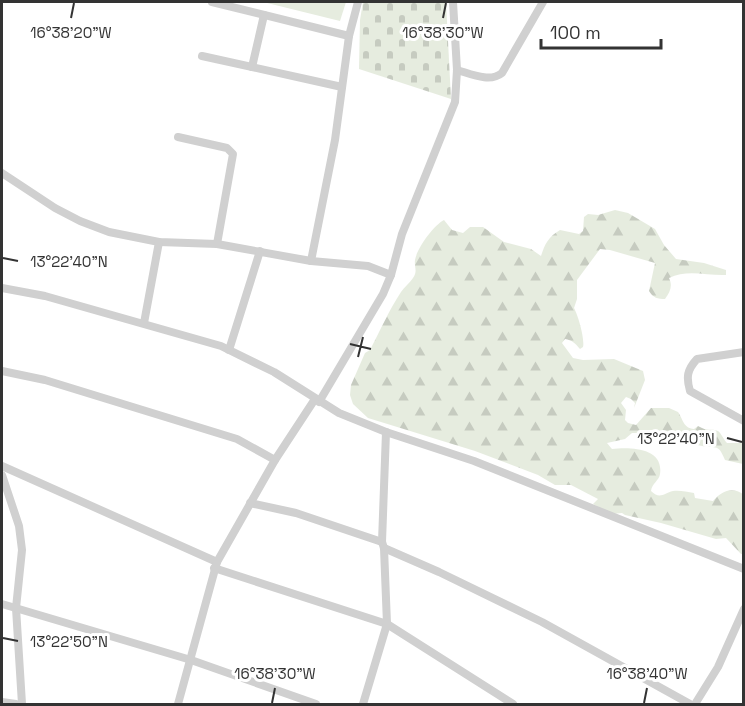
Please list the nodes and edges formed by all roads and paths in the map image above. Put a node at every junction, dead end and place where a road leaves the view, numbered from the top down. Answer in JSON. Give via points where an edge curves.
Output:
{"nodes":[{"id":1,"x":212,"y":2,"type":"edge"},
{"id":2,"x":358,"y":2,"type":"edge"},
{"id":3,"x":453,"y":2,"type":"edge"},
{"id":4,"x":543,"y":2,"type":"edge"},
{"id":5,"x":264,"y":15,"type":"junction"},
{"id":6,"x":349,"y":36,"type":"junction"},
{"id":7,"x":202,"y":56,"type":"dead end"},
{"id":8,"x":252,"y":67,"type":"junction"},
{"id":9,"x":457,"y":70,"type":"junction"},
{"id":10,"x":342,"y":87,"type":"junction"},
{"id":11,"x":178,"y":137,"type":"dead end"},
{"id":12,"x":2,"y":173,"type":"edge"},
{"id":13,"x":159,"y":242,"type":"junction"},
{"id":14,"x":217,"y":244,"type":"junction"},
{"id":15,"x":260,"y":251,"type":"junction"},
{"id":16,"x":311,"y":261,"type":"junction"},
{"id":17,"x":391,"y":275,"type":"junction"},
{"id":18,"x":2,"y":288,"type":"edge"},
{"id":19,"x":144,"y":323,"type":"junction"},
{"id":20,"x":229,"y":350,"type":"junction"},
{"id":21,"x":744,"y":352,"type":"edge"},
{"id":22,"x":2,"y":371,"type":"edge"},
{"id":23,"x":317,"y":401,"type":"junction"},
{"id":24,"x":744,"y":421,"type":"edge"},
{"id":25,"x":386,"y":432,"type":"junction"},
{"id":26,"x":275,"y":460,"type":"junction"},
{"id":27,"x":2,"y":466,"type":"edge"},
{"id":28,"x":2,"y":476,"type":"edge"},
{"id":29,"x":250,"y":503,"type":"junction"},
{"id":30,"x":383,"y":545,"type":"junction"},
{"id":31,"x":215,"y":565,"type":"junction"},
{"id":32,"x":744,"y":569,"type":"edge"},
{"id":33,"x":2,"y":604,"type":"edge"},
{"id":34,"x":16,"y":608,"type":"junction"},
{"id":35,"x":744,"y":609,"type":"edge"},
{"id":36,"x":387,"y":624,"type":"junction"},
{"id":37,"x":190,"y":660,"type":"junction"},
{"id":38,"x":2,"y":702,"type":"edge"},
{"id":39,"x":16,"y":705,"type":"edge"},
{"id":40,"x":22,"y":705,"type":"edge"},
{"id":41,"x":178,"y":705,"type":"edge"},
{"id":42,"x":316,"y":705,"type":"edge"},
{"id":43,"x":363,"y":705,"type":"edge"},
{"id":44,"x":513,"y":705,"type":"edge"},
{"id":45,"x":690,"y":705,"type":"edge"},
{"id":46,"x":695,"y":705,"type":"edge"}],
"edges":[{"from":1,"to":5,"type":"street"},
{"from":2,"to":6,"type":"street"},
{"from":3,"to":9,"type":"street"},
{"from":4,"to":9,"type":"street","via":[[496,78]]},
{"from":5,"to":6,"type":"street"},
{"from":5,"to":8,"type":"street"},
{"from":6,"to":10,"type":"street"},
{"from":7,"to":8,"type":"street"},
{"from":8,"to":10,"type":"street"},
{"from":9,"to":17,"type":"street","via":[[455,102],[402,234]]},
{"from":10,"to":16,"type":"street"},
{"from":11,"to":14,"type":"street","via":[[226,148],[233,154]]},
{"from":12,"to":13,"type":"street","via":[[80,221],[109,232]]},
{"from":13,"to":14,"type":"street"},
{"from":13,"to":19,"type":"street"},
{"from":14,"to":15,"type":"street"},
{"from":15,"to":16,"type":"street"},
{"from":15,"to":20,"type":"street"},
{"from":16,"to":17,"type":"street","via":[[368,266]]},
{"from":17,"to":23,"type":"street"},
{"from":18,"to":19,"type":"street"},
{"from":19,"to":20,"type":"street"},
{"from":20,"to":23,"type":"street","via":[[274,372]]},
{"from":21,"to":24,"type":"street","via":[[696,359],[688,369],[687,382],[690,391]]},
{"from":22,"to":26,"type":"street","via":[[45,380],[237,440]]},
{"from":23,"to":25,"type":"street"},
{"from":23,"to":26,"type":"street"},
{"from":25,"to":30,"type":"street"},
{"from":25,"to":32,"type":"street","via":[[474,461]]},
{"from":26,"to":29,"type":"street"},
{"from":27,"to":31,"type":"street"},
{"from":28,"to":34,"type":"street","via":[[19,526],[22,550]]},
{"from":29,"to":30,"type":"street","via":[[296,513]]},
{"from":29,"to":31,"type":"street"},
{"from":30,"to":36,"type":"street"},
{"from":30,"to":45,"type":"street","via":[[542,622]]},
{"from":31,"to":36,"type":"street"},
{"from":31,"to":37,"type":"street"},
{"from":33,"to":34,"type":"street"},
{"from":34,"to":37,"type":"street"},
{"from":34,"to":40,"type":"street"},
{"from":35,"to":46,"type":"street","via":[[718,667]]},
{"from":36,"to":43,"type":"street"},
{"from":36,"to":44,"type":"street"},
{"from":37,"to":41,"type":"street"},
{"from":37,"to":42,"type":"street"},
{"from":38,"to":39,"type":"street"}]}
